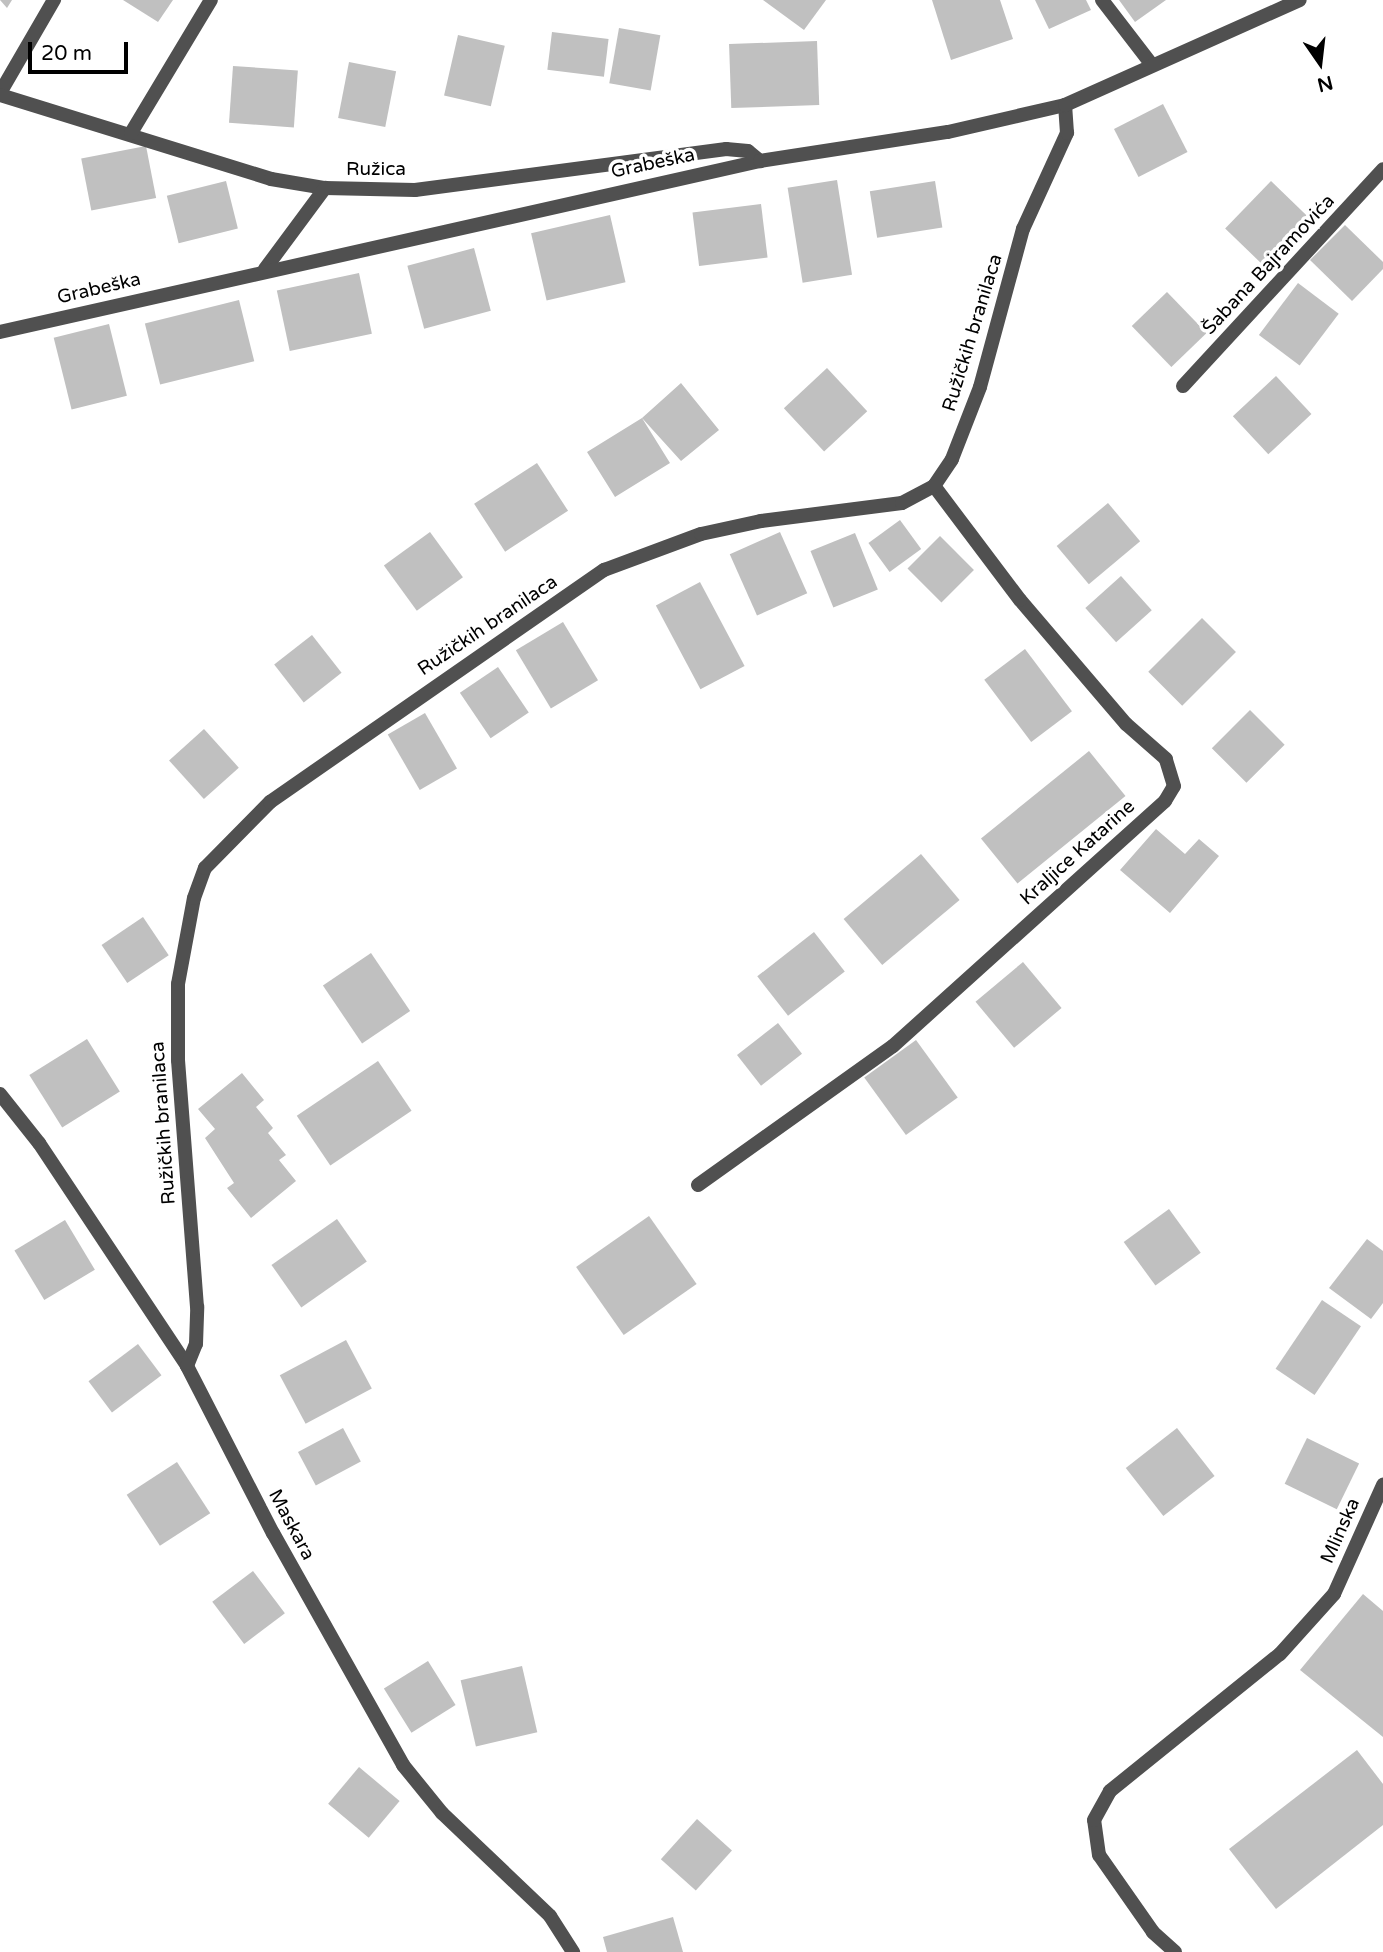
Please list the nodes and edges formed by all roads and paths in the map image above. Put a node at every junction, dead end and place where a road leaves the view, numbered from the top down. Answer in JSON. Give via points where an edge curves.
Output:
{"nodes":[{"id":1,"x":54,"y":0,"type":"edge"},
{"id":2,"x":211,"y":0,"type":"edge"},
{"id":3,"x":1102,"y":0,"type":"edge"},
{"id":4,"x":1300,"y":0,"type":"edge"},
{"id":5,"x":1152,"y":65,"type":"junction"},
{"id":6,"x":0,"y":94,"type":"edge"},
{"id":7,"x":1065,"y":105,"type":"junction"},
{"id":8,"x":131,"y":133,"type":"junction"},
{"id":9,"x":760,"y":161,"type":"junction"},
{"id":10,"x":1383,"y":169,"type":"edge"},
{"id":11,"x":325,"y":188,"type":"junction"},
{"id":12,"x":265,"y":270,"type":"junction"},
{"id":13,"x":0,"y":332,"type":"edge"},
{"id":14,"x":1183,"y":386,"type":"dead end"},
{"id":15,"x":934,"y":486,"type":"junction"},
{"id":16,"x":0,"y":1094,"type":"edge"},
{"id":17,"x":698,"y":1185,"type":"dead end"},
{"id":18,"x":187,"y":1366,"type":"junction"},
{"id":19,"x":1383,"y":1485,"type":"edge"},
{"id":20,"x":573,"y":1952,"type":"edge"},
{"id":21,"x":1175,"y":1952,"type":"edge"}],
"edges":[{"from":1,"to":6,"type":"street"},
{"from":2,"to":8,"type":"street"},
{"from":3,"to":5,"type":"street"},
{"from":4,"to":5,"type":"street","name":"Grabeška"},
{"from":5,"to":7,"type":"street","name":"Grabeška"},
{"from":6,"to":8,"type":"street","name":"Ružica"},
{"from":7,"to":9,"type":"street","name":"Grabeška","via":[[948,132]]},
{"from":7,"to":15,"type":"street","name":"Ružičkih branilaca","via":[[1067,132],[1023,229],[980,387],[952,459]]},
{"from":8,"to":11,"type":"street","name":"Ružica","via":[[271,179]]},
{"from":9,"to":11,"type":"street","name":"Ružica","via":[[748,151],[726,149],[415,190]]},
{"from":9,"to":12,"type":"street","name":"Grabeška"},
{"from":10,"to":14,"type":"street","name":"Šabana Bajramovića"},
{"from":11,"to":12,"type":"street"},
{"from":12,"to":13,"type":"street","name":"Grabeška"},
{"from":15,"to":17,"type":"street","name":"Kraljice Katarine","via":[[1038,621],[1126,724],[1166,759],[1174,786],[1165,801],[893,1046]]},
{"from":15,"to":18,"type":"street","name":"Ružičkih branilaca","via":[[902,503],[761,521],[701,534],[604,570],[270,802],[205,868],[194,898],[178,984],[178,1060],[197,1307],[196,1344]]},
{"from":16,"to":18,"type":"street","name":"Maskara","via":[[39,1143]]},
{"from":18,"to":20,"type":"street","name":"Maskara","via":[[279,1544],[403,1765],[442,1814],[550,1916]]},
{"from":19,"to":21,"type":"street","name":"Mlinska","via":[[1334,1594],[1280,1654],[1110,1791],[1094,1821],[1099,1855],[1153,1932]]}]}
